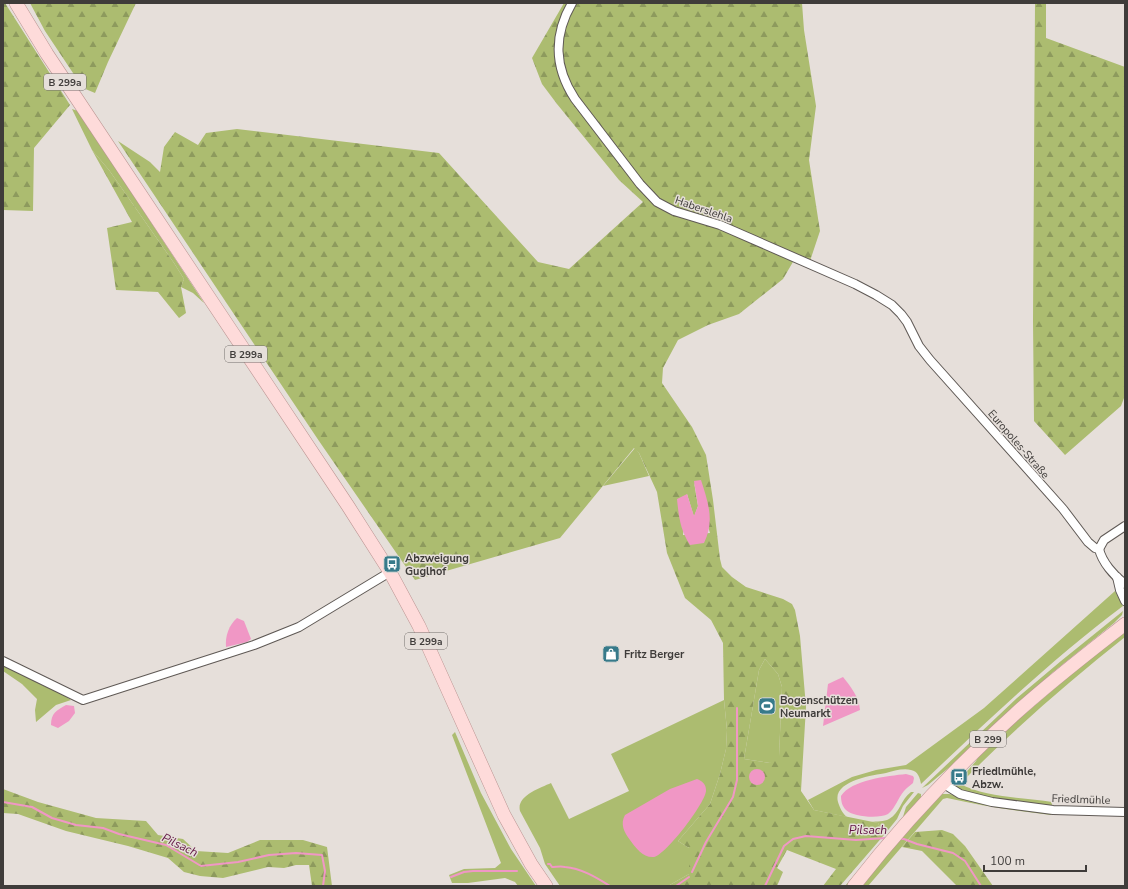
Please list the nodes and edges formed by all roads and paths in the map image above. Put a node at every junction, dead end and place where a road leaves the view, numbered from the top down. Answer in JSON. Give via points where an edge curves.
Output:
{"nodes":[{"id":1,"x":16,"y":3,"type":"edge"},
{"id":2,"x":572,"y":3,"type":"edge"},
{"id":3,"x":907,"y":322,"type":"joint"},
{"id":4,"x":1125,"y":526,"type":"edge"},
{"id":5,"x":1099,"y":549,"type":"junction"},
{"id":6,"x":390,"y":572,"type":"junction"},
{"id":7,"x":1117,"y":578,"type":"junction"},
{"id":8,"x":1125,"y":584,"type":"edge"},
{"id":9,"x":1125,"y":601,"type":"edge"},
{"id":10,"x":1125,"y":624,"type":"edge"},
{"id":11,"x":3,"y":660,"type":"edge"},
{"id":12,"x":944,"y":784,"type":"junction"},
{"id":13,"x":1125,"y":812,"type":"edge"},
{"id":14,"x":546,"y":886,"type":"edge"},
{"id":15,"x":854,"y":886,"type":"edge"}],
"edges":[{"from":1,"to":6,"type":"main road","number":"B 299a","via":[[70,90]]},
{"from":2,"to":3,"type":"street","name":"Haberslehla","via":[[561,24],[558,47],[562,75],[567,87],[657,202],[674,211],[720,225],[855,284],[892,304]]},
{"from":3,"to":5,"type":"street","name":"Europoles-Straße","via":[[919,346],[930,360],[1063,509],[1088,542]]},
{"from":4,"to":5,"type":"street","via":[[1104,540]]},
{"from":5,"to":7,"type":"street","name":"Europoles-Straße"},
{"from":6,"to":11,"type":"street","via":[[299,627],[254,645],[83,700]]},
{"from":6,"to":14,"type":"main road","number":"B 299a","via":[[419,626],[501,810]]},
{"from":7,"to":8,"type":"street","name":"Europoles-Straße"},
{"from":7,"to":9,"type":"street","name":"Europoles-Straße"},
{"from":10,"to":12,"type":"main road","number":"B 299","via":[[997,730]]},
{"from":12,"to":13,"type":"street","name":"Friedlmühle","via":[[960,794],[992,802],[1053,810]]},
{"from":12,"to":15,"type":"main road","number":"B 299","via":[[902,828]]}]}
